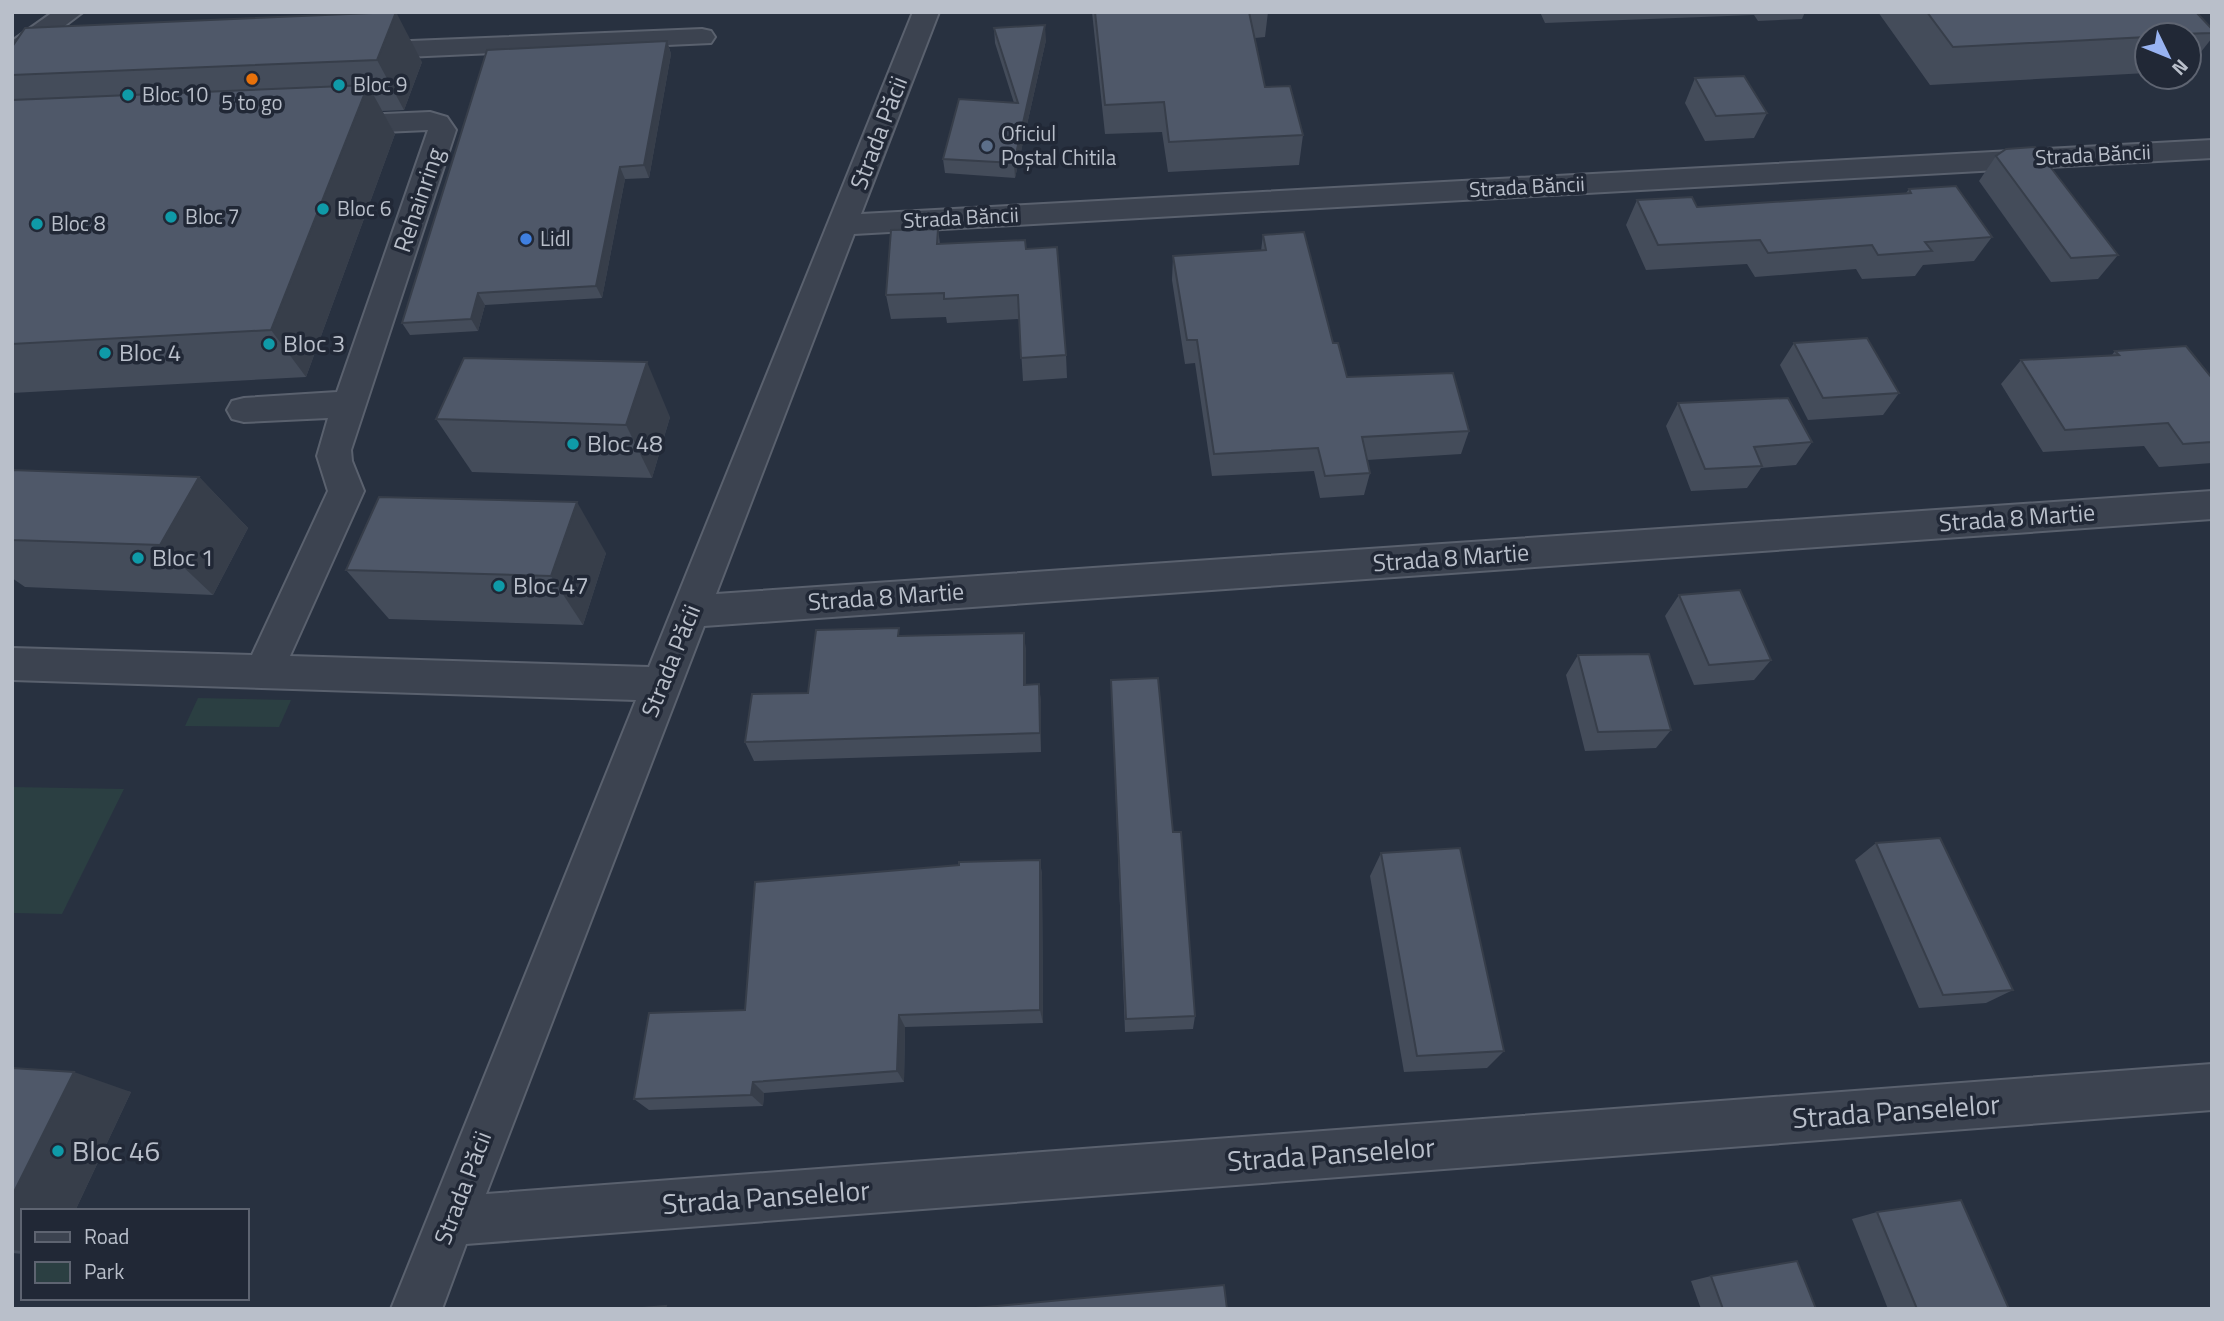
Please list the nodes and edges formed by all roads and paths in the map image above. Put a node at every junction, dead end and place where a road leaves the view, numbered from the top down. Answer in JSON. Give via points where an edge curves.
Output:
{"nodes":[{"id":1,"x":70,"y":12,"type":"edge"},
{"id":2,"x":926,"y":12,"type":"edge"},
{"id":3,"x":702,"y":37,"type":"dead end"},
{"id":4,"x":331,"y":52,"type":"edge"},
{"id":5,"x":12,"y":53,"type":"edge"},
{"id":6,"x":40,"y":65,"type":"edge"},
{"id":7,"x":12,"y":66,"type":"edge"},
{"id":8,"x":312,"y":126,"type":"edge"},
{"id":9,"x":2212,"y":149,"type":"edge"},
{"id":10,"x":842,"y":225,"type":"junction"},
{"id":11,"x":349,"y":404,"type":"junction"},
{"id":12,"x":244,"y":410,"type":"dead end"},
{"id":13,"x":2212,"y":505,"type":"edge"},
{"id":14,"x":691,"y":611,"type":"junction"},
{"id":15,"x":12,"y":664,"type":"edge"},
{"id":16,"x":263,"y":673,"type":"junction"},
{"id":17,"x":662,"y":684,"type":"junction"},
{"id":18,"x":2212,"y":1087,"type":"edge"},
{"id":19,"x":450,"y":1221,"type":"junction"},
{"id":20,"x":416,"y":1309,"type":"edge"}],
"edges":[{"from":1,"to":5,"type":"street"},
{"from":2,"to":10,"type":"street","name":"Strada Păcii"},
{"from":3,"to":4,"type":"street"},
{"from":6,"to":7,"type":"street"},
{"from":8,"to":11,"type":"street","name":"Rehainring","via":[[430,121],[443,130]]},
{"from":9,"to":10,"type":"street","name":"Strada Băncii"},
{"from":10,"to":14,"type":"street","name":"Strada Păcii"},
{"from":11,"to":12,"type":"street"},
{"from":11,"to":16,"type":"street","name":"Rehainring","via":[[333,459],[346,491]]},
{"from":13,"to":14,"type":"street","name":"Strada 8 Martie"},
{"from":14,"to":17,"type":"street","name":"Strada Păcii"},
{"from":15,"to":16,"type":"street"},
{"from":16,"to":17,"type":"street"},
{"from":17,"to":19,"type":"street","name":"Strada Păcii"},
{"from":18,"to":19,"type":"street","name":"Strada Panselelor"},
{"from":19,"to":20,"type":"street","name":"Strada Păcii"}]}
